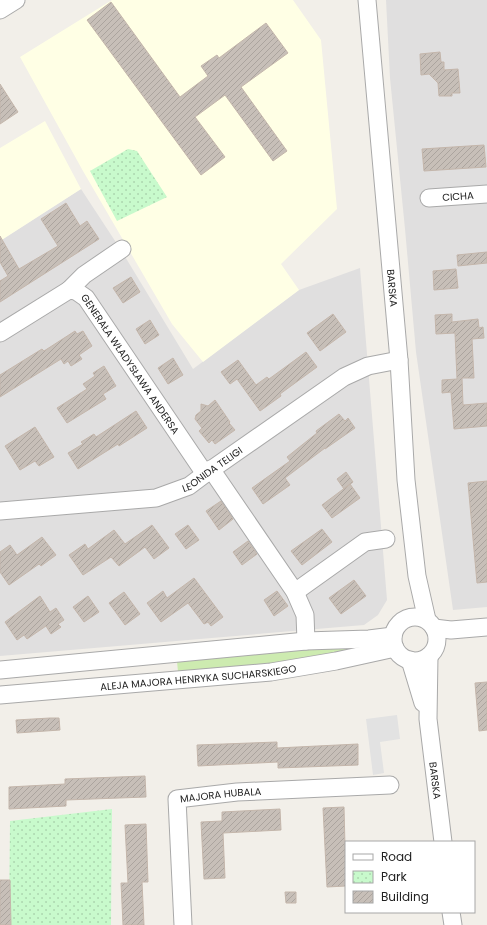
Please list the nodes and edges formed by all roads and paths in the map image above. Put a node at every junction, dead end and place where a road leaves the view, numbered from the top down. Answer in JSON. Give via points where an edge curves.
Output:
{"nodes":[{"id":1,"x":16,"y":0,"type":"edge"},
{"id":2,"x":367,"y":0,"type":"edge"},
{"id":3,"x":0,"y":10,"type":"edge"},
{"id":4,"x":487,"y":194,"type":"edge"},
{"id":5,"x":429,"y":198,"type":"dead end"},
{"id":6,"x":122,"y":249,"type":"dead end"},
{"id":7,"x":69,"y":290,"type":"junction"},
{"id":8,"x":0,"y":333,"type":"edge"},
{"id":9,"x":399,"y":360,"type":"junction"},
{"id":10,"x":208,"y":472,"type":"junction"},
{"id":11,"x":0,"y":511,"type":"edge"},
{"id":12,"x":386,"y":539,"type":"dead end"},
{"id":13,"x":417,"y":576,"type":"junction"},
{"id":14,"x":294,"y":592,"type":"junction"},
{"id":15,"x":408,"y":619,"type":"junction"},
{"id":16,"x":430,"y":624,"type":"junction"},
{"id":17,"x":487,"y":627,"type":"edge"},
{"id":18,"x":487,"y":632,"type":"edge"},
{"id":19,"x":306,"y":641,"type":"junction"},
{"id":20,"x":394,"y":642,"type":"junction"},
{"id":21,"x":433,"y":650,"type":"junction"},
{"id":22,"x":410,"y":660,"type":"junction"},
{"id":23,"x":0,"y":670,"type":"edge"},
{"id":24,"x":0,"y":695,"type":"edge"},
{"id":25,"x":428,"y":719,"type":"junction"},
{"id":26,"x":390,"y":785,"type":"dead end"},
{"id":27,"x":443,"y":841,"type":"edge"},
{"id":28,"x":451,"y":913,"type":"edge"},
{"id":29,"x":183,"y":925,"type":"edge"},
{"id":30,"x":453,"y":925,"type":"edge"}],
"edges":[{"from":1,"to":3,"type":"street"},
{"from":2,"to":9,"type":"street","name":"BARSKA"},
{"from":4,"to":5,"type":"street","name":"CICHA"},
{"from":6,"to":7,"type":"street","via":[[84,275]]},
{"from":7,"to":8,"type":"street","name":"GENERAŁA WŁADYSŁAWA ANDERSA"},
{"from":7,"to":10,"type":"street","name":"GENERAŁA WŁADYSŁAWA ANDERSA","via":[[76,291],[86,298]]},
{"from":9,"to":10,"type":"street","name":"LEONIDA TELIGI","via":[[368,366],[344,376]]},
{"from":9,"to":13,"type":"street","name":"BARSKA","via":[[406,480]]},
{"from":10,"to":11,"type":"street","name":"LEONIDA TELIGI","via":[[189,486],[156,498]]},
{"from":10,"to":14,"type":"street","name":"GENERAŁA WŁADYSŁAWA ANDERSA"},
{"from":12,"to":14,"type":"street","via":[[365,542]]},
{"from":13,"to":15,"type":"street","name":"BARSKA"},
{"from":13,"to":16,"type":"street","name":"BARSKA"},
{"from":14,"to":19,"type":"street","name":"GENERAŁA WŁADYSŁAWA ANDERSA","via":[[305,615]]},
{"from":15,"to":16,"type":"street","via":[[418,617]]},
{"from":15,"to":20,"type":"street","via":[[399,624]]},
{"from":16,"to":17,"type":"street","via":[[452,630]]},
{"from":16,"to":21,"type":"street","via":[[437,638]]},
{"from":18,"to":21,"type":"street","via":[[452,639]]},
{"from":19,"to":20,"type":"street","via":[[369,639]]},
{"from":19,"to":23,"type":"street"},
{"from":20,"to":22,"type":"street","via":[[399,654]]},
{"from":20,"to":24,"type":"street","name":"ALEJA MAJORA HENRYKA SUCHARSKIEGO","via":[[336,661],[271,672]]},
{"from":21,"to":22,"type":"street","via":[[423,660]]},
{"from":21,"to":25,"type":"street","name":"BARSKA"},
{"from":22,"to":25,"type":"street","name":"BARSKA"},
{"from":25,"to":27,"type":"street","name":"BARSKA"},
{"from":26,"to":29,"type":"street","name":"MAJORA HUBALA","via":[[237,792],[177,800]]},
{"from":28,"to":30,"type":"street"}]}
